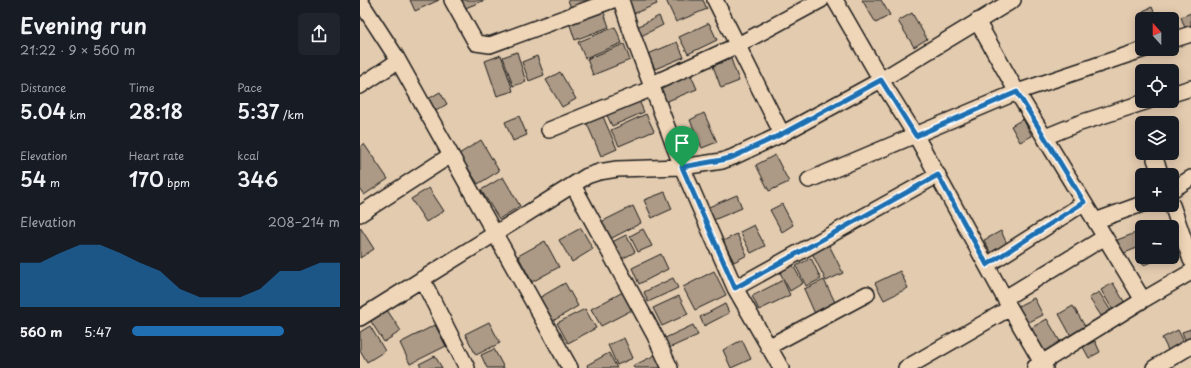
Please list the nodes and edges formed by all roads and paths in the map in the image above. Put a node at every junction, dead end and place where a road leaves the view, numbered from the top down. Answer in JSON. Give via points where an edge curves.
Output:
{"nodes":[{"id":1,"x":452,"y":0,"type":"edge"},
{"id":2,"x":613,"y":0,"type":"edge"},
{"id":3,"x":621,"y":0,"type":"edge"},
{"id":4,"x":715,"y":0,"type":"edge"},
{"id":5,"x":820,"y":0,"type":"edge"},
{"id":6,"x":835,"y":0,"type":"edge"},
{"id":7,"x":1013,"y":0,"type":"edge"},
{"id":8,"x":360,"y":1,"type":"edge"},
{"id":9,"x":977,"y":22,"type":"junction"},
{"id":10,"x":1191,"y":34,"type":"edge"},
{"id":11,"x":1179,"y":38,"type":"edge"},
{"id":12,"x":738,"y":45,"type":"junction"},
{"id":13,"x":1135,"y":53,"type":"edge"},
{"id":14,"x":398,"y":61,"type":"junction"},
{"id":15,"x":881,"y":80,"type":"junction"},
{"id":16,"x":360,"y":86,"type":"edge"},
{"id":17,"x":652,"y":86,"type":"junction"},
{"id":18,"x":1191,"y":88,"type":"edge"},
{"id":19,"x":1017,"y":92,"type":"junction"},
{"id":20,"x":1179,"y":92,"type":"edge"},
{"id":21,"x":1135,"y":105,"type":"edge"},
{"id":22,"x":549,"y":130,"type":"dead end"},
{"id":23,"x":782,"y":134,"type":"junction"},
{"id":24,"x":916,"y":136,"type":"junction"},
{"id":25,"x":1044,"y":137,"type":"junction"},
{"id":26,"x":451,"y":155,"type":"junction"},
{"id":27,"x":682,"y":167,"type":"junction"},
{"id":28,"x":938,"y":175,"type":"junction"},
{"id":29,"x":1191,"y":178,"type":"edge"},
{"id":30,"x":809,"y":180,"type":"dead end"},
{"id":31,"x":572,"y":185,"type":"junction"},
{"id":32,"x":1179,"y":186,"type":"edge"},
{"id":33,"x":1084,"y":202,"type":"junction"},
{"id":34,"x":1135,"y":207,"type":"edge"},
{"id":35,"x":1174,"y":212,"type":"edge"},
{"id":36,"x":360,"y":214,"type":"edge"},
{"id":37,"x":1095,"y":221,"type":"junction"},
{"id":38,"x":495,"y":234,"type":"junction"},
{"id":39,"x":1105,"y":237,"type":"junction"},
{"id":40,"x":1191,"y":260,"type":"edge"},
{"id":41,"x":987,"y":265,"type":"junction"},
{"id":42,"x":1191,"y":272,"type":"edge"},
{"id":43,"x":422,"y":279,"type":"junction"},
{"id":44,"x":735,"y":288,"type":"junction"},
{"id":45,"x":867,"y":294,"type":"dead end"},
{"id":46,"x":1143,"y":300,"type":"junction"},
{"id":47,"x":1007,"y":303,"type":"junction"},
{"id":48,"x":360,"y":318,"type":"edge"},
{"id":49,"x":1191,"y":346,"type":"edge"},
{"id":50,"x":768,"y":347,"type":"junction"},
{"id":51,"x":776,"y":366,"type":"edge"},
{"id":52,"x":1041,"y":366,"type":"edge"},
{"id":53,"x":467,"y":368,"type":"edge"},
{"id":54,"x":570,"y":368,"type":"edge"},
{"id":55,"x":670,"y":368,"type":"edge"},
{"id":56,"x":906,"y":368,"type":"edge"},
{"id":57,"x":1154,"y":368,"type":"edge"}],
"edges":[{"from":1,"to":2,"type":"street","via":[[476,43],[490,45]]},
{"from":3,"to":17,"type":"street"},
{"from":4,"to":12,"type":"street"},
{"from":5,"to":12,"type":"street"},
{"from":6,"to":15,"type":"street"},
{"from":7,"to":9,"type":"street"},
{"from":8,"to":14,"type":"street"},
{"from":9,"to":15,"type":"street"},
{"from":9,"to":19,"type":"street"},
{"from":10,"to":11,"type":"street"},
{"from":12,"to":17,"type":"street"},
{"from":12,"to":23,"type":"street"},
{"from":13,"to":19,"type":"street"},
{"from":14,"to":16,"type":"street"},
{"from":14,"to":26,"type":"street"},
{"from":15,"to":23,"type":"street"},
{"from":15,"to":24,"type":"street"},
{"from":17,"to":22,"type":"street"},
{"from":17,"to":27,"type":"street"},
{"from":18,"to":20,"type":"street"},
{"from":19,"to":24,"type":"street"},
{"from":19,"to":25,"type":"street"},
{"from":21,"to":25,"type":"street"},
{"from":23,"to":27,"type":"street","via":[[733,157]]},
{"from":24,"to":28,"type":"street"},
{"from":24,"to":30,"type":"street"},
{"from":25,"to":33,"type":"street"},
{"from":26,"to":36,"type":"street"},
{"from":26,"to":38,"type":"street"},
{"from":27,"to":31,"type":"street","via":[[617,169],[587,176]]},
{"from":27,"to":44,"type":"street"},
{"from":28,"to":41,"type":"street"},
{"from":28,"to":44,"type":"street"},
{"from":29,"to":32,"type":"street"},
{"from":31,"to":38,"type":"street"},
{"from":31,"to":55,"type":"street"},
{"from":33,"to":37,"type":"street"},
{"from":33,"to":41,"type":"street"},
{"from":34,"to":37,"type":"street"},
{"from":35,"to":40,"type":"street"},
{"from":37,"to":39,"type":"street"},
{"from":38,"to":43,"type":"street"},
{"from":38,"to":54,"type":"street"},
{"from":39,"to":46,"type":"street"},
{"from":39,"to":47,"type":"street"},
{"from":41,"to":47,"type":"street"},
{"from":42,"to":46,"type":"street"},
{"from":43,"to":48,"type":"street"},
{"from":43,"to":53,"type":"street"},
{"from":44,"to":50,"type":"street"},
{"from":45,"to":50,"type":"street"},
{"from":46,"to":52,"type":"street"},
{"from":47,"to":52,"type":"street"},
{"from":47,"to":56,"type":"street"},
{"from":49,"to":57,"type":"street"},
{"from":50,"to":51,"type":"street"}]}
